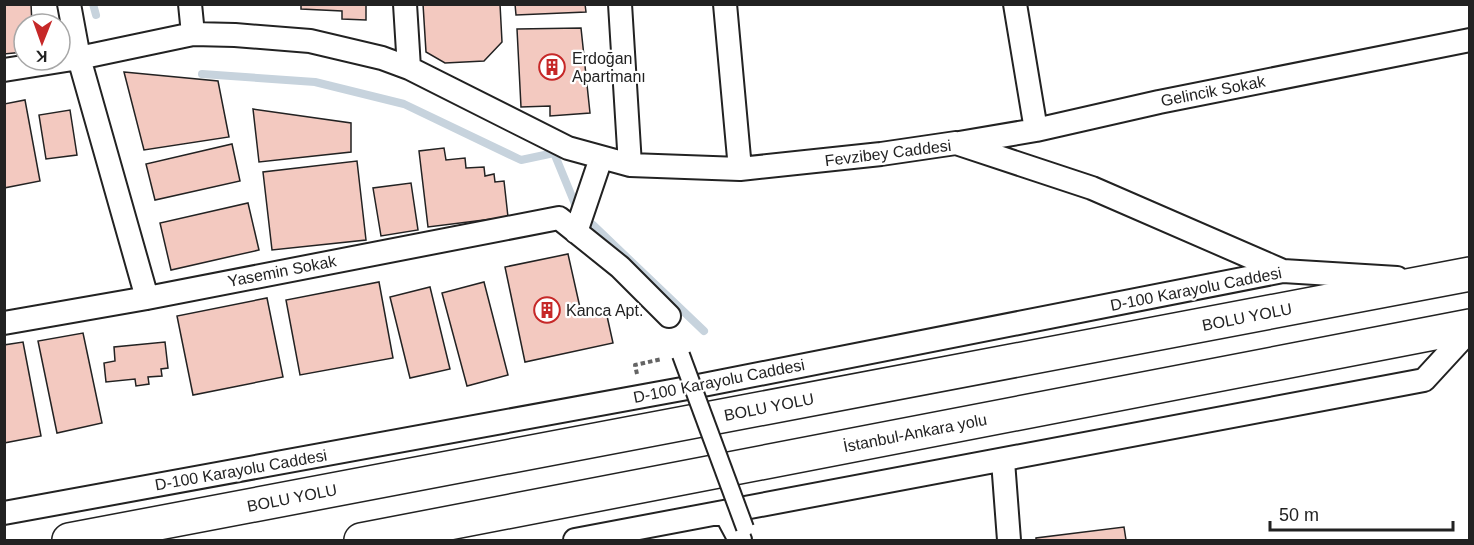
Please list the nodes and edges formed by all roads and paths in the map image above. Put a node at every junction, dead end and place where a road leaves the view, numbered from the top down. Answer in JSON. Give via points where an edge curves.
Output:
{"nodes":[{"id":1,"x":69,"y":4,"type":"edge"},
{"id":2,"x":190,"y":4,"type":"edge"},
{"id":3,"x":405,"y":4,"type":"edge"},
{"id":4,"x":620,"y":4,"type":"edge"},
{"id":5,"x":724,"y":4,"type":"edge"},
{"id":6,"x":1015,"y":4,"type":"edge"},
{"id":7,"x":193,"y":34,"type":"junction"},
{"id":8,"x":1470,"y":40,"type":"edge"},
{"id":9,"x":79,"y":58,"type":"junction"},
{"id":10,"x":409,"y":68,"type":"junction"},
{"id":11,"x":4,"y":70,"type":"edge"},
{"id":12,"x":1036,"y":130,"type":"junction"},
{"id":13,"x":956,"y":143,"type":"junction"},
{"id":14,"x":601,"y":158,"type":"junction"},
{"id":15,"x":630,"y":165,"type":"junction"},
{"id":16,"x":740,"y":169,"type":"junction"},
{"id":17,"x":576,"y":232,"type":"junction"},
{"id":18,"x":1283,"y":271,"type":"junction"},
{"id":19,"x":1470,"y":274,"type":"edge"},
{"id":20,"x":1434,"y":281,"type":"junction"},
{"id":21,"x":147,"y":297,"type":"junction"},
{"id":22,"x":669,"y":316,"type":"dead end"},
{"id":23,"x":4,"y":323,"type":"edge"},
{"id":24,"x":1470,"y":326,"type":"edge"},
{"id":25,"x":1470,"y":330,"type":"edge"},
{"id":26,"x":681,"y":355,"type":"joint"},
{"id":27,"x":637,"y":377,"type":"dead end"},
{"id":28,"x":1003,"y":461,"type":"junction"},
{"id":29,"x":725,"y":512,"type":"junction"},
{"id":30,"x":4,"y":513,"type":"edge"},
{"id":31,"x":742,"y":534,"type":"edge"},
{"id":32,"x":69,"y":540,"type":"edge"},
{"id":33,"x":361,"y":540,"type":"edge"},
{"id":34,"x":575,"y":540,"type":"edge"},
{"id":35,"x":1009,"y":540,"type":"edge"}],
"edges":[{"from":1,"to":9,"type":"street"},
{"from":2,"to":7,"type":"street"},
{"from":3,"to":10,"type":"street"},
{"from":4,"to":15,"type":"street"},
{"from":5,"to":16,"type":"street"},
{"from":6,"to":12,"type":"street"},
{"from":7,"to":9,"type":"street","name":"Fevzibey Caddesi"},
{"from":7,"to":10,"type":"street","name":"Fevzibey Caddesi","via":[[310,41]]},
{"from":8,"to":12,"type":"street","name":"Gelincik Sokak","via":[[1170,99]]},
{"from":9,"to":11,"type":"street","name":"Fevzibey Caddesi"},
{"from":9,"to":21,"type":"street"},
{"from":10,"to":14,"type":"street","name":"Fevzibey Caddesi","via":[[568,148]]},
{"from":12,"to":13,"type":"street","name":"Gelincik Sokak"},
{"from":13,"to":16,"type":"street","name":"Fevzibey Caddesi"},
{"from":13,"to":18,"type":"street","name":"Fevzibey Caddesi","via":[[1092,188]]},
{"from":14,"to":15,"type":"street","name":"Fevzibey Caddesi"},
{"from":14,"to":17,"type":"street"},
{"from":15,"to":16,"type":"street","name":"Fevzibey Caddesi"},
{"from":17,"to":21,"type":"street","name":"Yasemin Sokak","via":[[559,218]]},
{"from":17,"to":22,"type":"street","via":[[620,267]]},
{"from":18,"to":20,"type":"street","name":"D-100 Karayolu Caddesi"},
{"from":18,"to":30,"type":"street","name":"D-100 Karayolu Caddesi","via":[[693,387]]},
{"from":19,"to":20,"type":"highway","name":"BOLU YOLU"},
{"from":20,"to":32,"type":"highway","name":"BOLU YOLU"},
{"from":21,"to":23,"type":"street","name":"Yasemin Sokak"},
{"from":24,"to":33,"type":"highway","name":"İstanbul-Ankara yolu"},
{"from":25,"to":28,"type":"street","via":[[1424,380]]},
{"from":26,"to":27,"type":"path","via":[[635,365]]},
{"from":26,"to":31,"type":"street","bridge":true},
{"from":28,"to":29,"type":"street"},
{"from":28,"to":35,"type":"street"},
{"from":29,"to":31,"type":"street"},
{"from":29,"to":34,"type":"street"}]}
